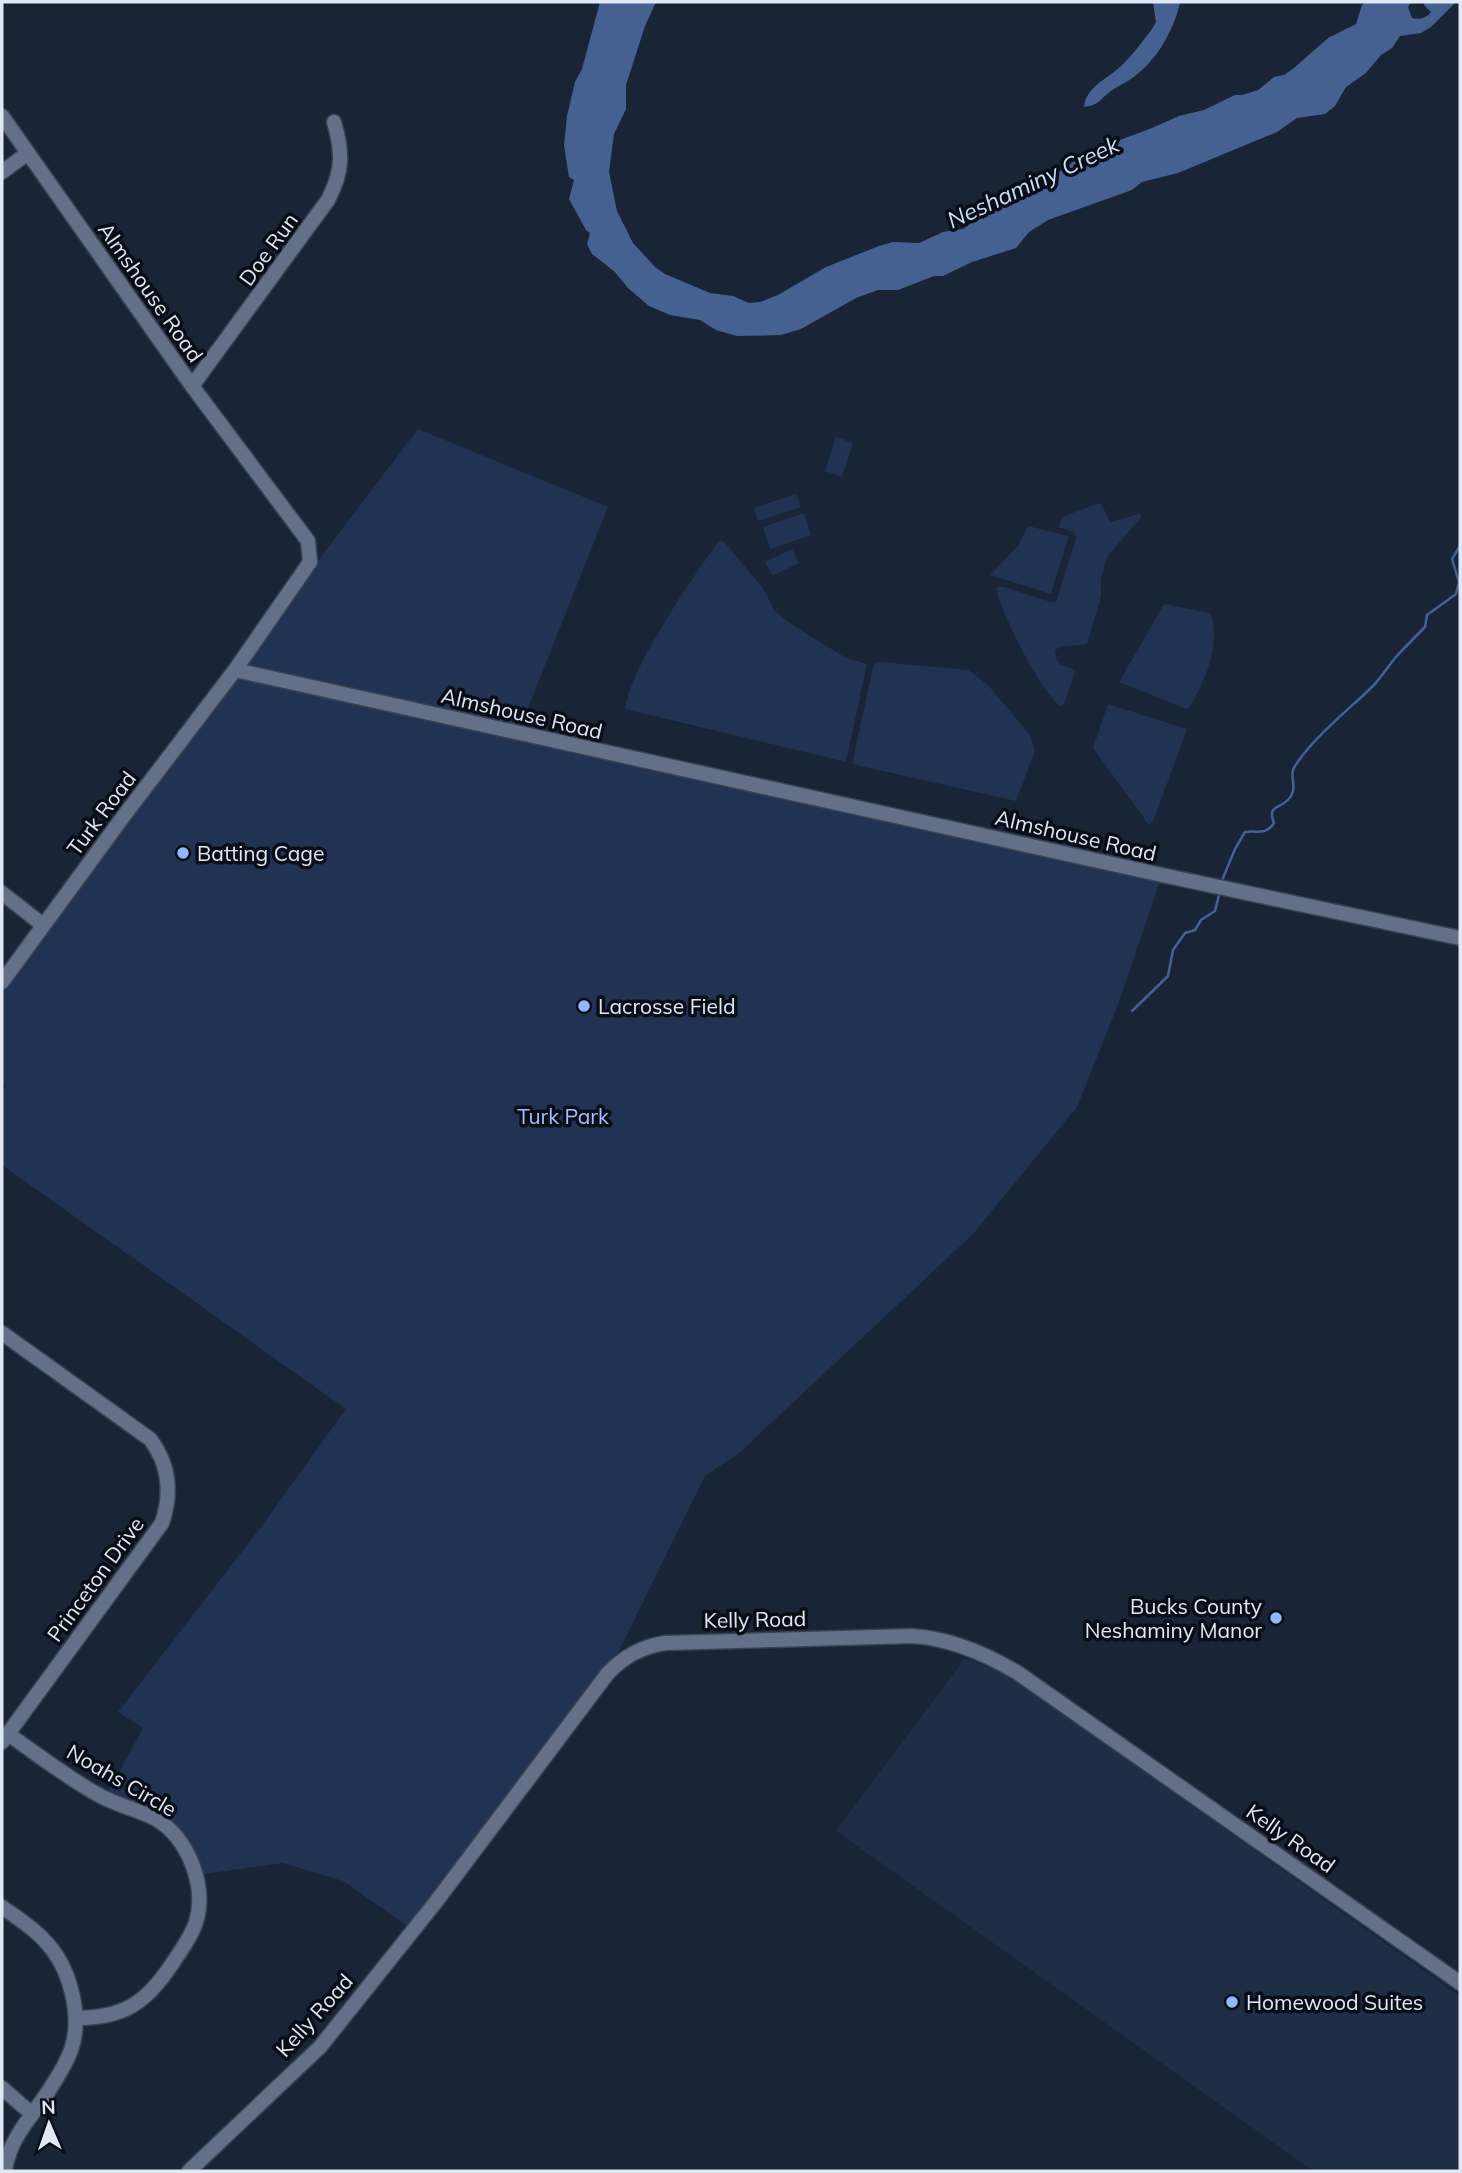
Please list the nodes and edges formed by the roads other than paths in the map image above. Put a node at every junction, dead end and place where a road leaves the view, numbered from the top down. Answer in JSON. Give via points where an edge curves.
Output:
{"nodes":[{"id":1,"x":2,"y":116,"type":"edge"},
{"id":2,"x":334,"y":122,"type":"dead end"},
{"id":3,"x":28,"y":153,"type":"junction"},
{"id":4,"x":2,"y":172,"type":"edge"},
{"id":5,"x":192,"y":386,"type":"junction"},
{"id":6,"x":235,"y":670,"type":"junction"},
{"id":7,"x":2,"y":893,"type":"edge"},
{"id":8,"x":43,"y":925,"type":"junction"},
{"id":9,"x":1460,"y":938,"type":"edge"},
{"id":10,"x":2,"y":982,"type":"edge"},
{"id":11,"x":2,"y":1334,"type":"edge"},
{"id":12,"x":5,"y":1738,"type":"edge"},
{"id":13,"x":2,"y":1907,"type":"edge"},
{"id":14,"x":1460,"y":1983,"type":"edge"},
{"id":15,"x":76,"y":2018,"type":"junction"},
{"id":16,"x":2,"y":2088,"type":"edge"},
{"id":17,"x":32,"y":2114,"type":"junction"},
{"id":18,"x":5,"y":2171,"type":"edge"},
{"id":19,"x":189,"y":2171,"type":"edge"}],
"edges":[{"from":1,"to":3,"type":"street","name":"Almshouse Road"},
{"from":2,"to":5,"type":"street","name":"Doe Run","via":[[341,162],[335,188]]},
{"from":3,"to":4,"type":"street"},
{"from":3,"to":5,"type":"street","name":"Almshouse Road"},
{"from":5,"to":6,"type":"street","name":"Almshouse Road","via":[[308,541],[310,562]]},
{"from":6,"to":8,"type":"street","name":"Turk Road"},
{"from":6,"to":9,"type":"street","name":"Almshouse Road"},
{"from":7,"to":8,"type":"street"},
{"from":8,"to":10,"type":"street","name":"Turk Road"},
{"from":11,"to":12,"type":"street","name":"Princeton Drive","via":[[150,1439],[161,1455],[168,1488],[162,1523]]},
{"from":12,"to":15,"type":"street","name":"Noahs Circle","via":[[97,1794],[158,1821],[175,1834],[195,1875],[196,1920],[189,1939],[158,1985],[120,2013]]},
{"from":13,"to":15,"type":"street","via":[[52,1950],[67,1980]]},
{"from":14,"to":19,"type":"street","name":"Kelly Road","via":[[994,1659],[944,1640],[912,1636],[665,1643],[624,1657],[608,1673],[320,2047]]},
{"from":15,"to":17,"type":"street","via":[[71,2052]]},
{"from":16,"to":17,"type":"street"},
{"from":17,"to":18,"type":"street","via":[[12,2145]]}]}
